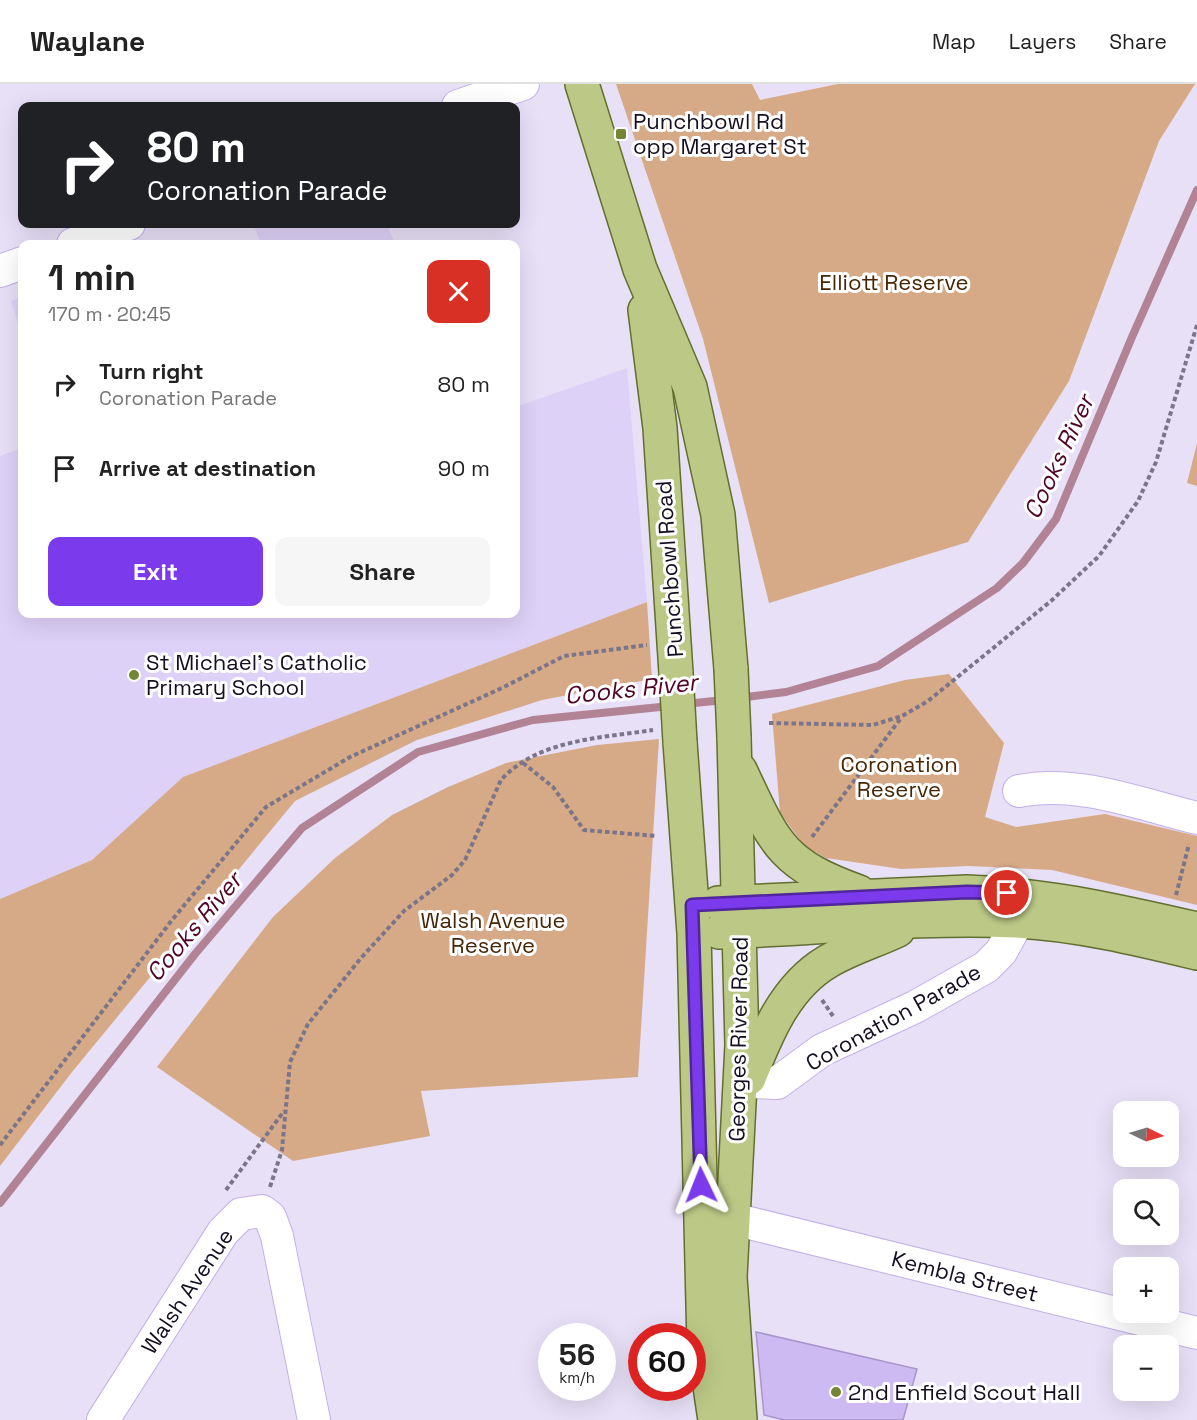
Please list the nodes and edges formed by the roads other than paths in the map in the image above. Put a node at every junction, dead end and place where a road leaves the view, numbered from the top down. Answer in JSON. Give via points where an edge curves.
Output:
{"nodes":[{"id":1,"x":523,"y":84,"type":"edge"},
{"id":2,"x":582,"y":84,"type":"edge"},
{"id":3,"x":470,"y":102,"type":"edge"},
{"id":4,"x":118,"y":228,"type":"edge"},
{"id":5,"x":84,"y":240,"type":"edge"},
{"id":6,"x":18,"y":265,"type":"edge"},
{"id":7,"x":640,"y":269,"type":"junction"},
{"id":8,"x":0,"y":272,"type":"edge"},
{"id":9,"x":734,"y":747,"type":"junction"},
{"id":10,"x":1019,"y":791,"type":"dead end"},
{"id":11,"x":1193,"y":830,"type":"edge"},
{"id":12,"x":873,"y":897,"type":"junction"},
{"id":13,"x":739,"y":902,"type":"junction"},
{"id":14,"x":693,"y":919,"type":"junction"},
{"id":15,"x":919,"y":921,"type":"junction"},
{"id":16,"x":1018,"y":921,"type":"junction"},
{"id":17,"x":1197,"y":929,"type":"edge"},
{"id":18,"x":1197,"y":953,"type":"edge"},
{"id":19,"x":747,"y":1082,"type":"junction"},
{"id":20,"x":739,"y":1116,"type":"junction"},
{"id":21,"x":732,"y":1219,"type":"junction"},
{"id":22,"x":1197,"y":1333,"type":"edge"},
{"id":23,"x":103,"y":1420,"type":"edge"},
{"id":24,"x":314,"y":1420,"type":"edge"},
{"id":25,"x":715,"y":1420,"type":"edge"},
{"id":26,"x":740,"y":1420,"type":"edge"}],
"edges":[{"from":1,"to":3,"type":"street"},
{"from":2,"to":7,"type":"main road","name":"Punchbowl Road"},
{"from":4,"to":5,"type":"street"},
{"from":6,"to":8,"type":"street"},
{"from":7,"to":9,"type":"main road","name":"Punchbowl Road","bridge":true,"via":[[690,387],[704,442],[718,515]]},
{"from":7,"to":14,"type":"main road","name":"Punchbowl Road","bridge":true,"via":[[660,428],[676,673],[668,735]]},
{"from":9,"to":12,"type":"main road","via":[[763,819],[792,859],[813,874]]},
{"from":9,"to":13,"type":"main road","name":"Punchbowl Road"},
{"from":10,"to":11,"type":"street","via":[[1041,786],[1069,787]]},
{"from":12,"to":13,"type":"main road"},
{"from":12,"to":17,"type":"main road","via":[[967,892],[1042,896]]},
{"from":13,"to":14,"type":"main road"},
{"from":13,"to":15,"type":"main road"},
{"from":13,"to":20,"type":"main road","name":"Georges River Road"},
{"from":14,"to":25,"type":"main road","name":"Georges River Road","via":[[704,1346]]},
{"from":15,"to":16,"type":"main road"},
{"from":15,"to":19,"type":"main road","via":[[827,962],[804,979],[775,1019]]},
{"from":16,"to":18,"type":"main road","via":[[1117,935]]},
{"from":16,"to":19,"type":"street","name":"Coronation Parade","via":[[1001,952],[986,967],[915,1007],[822,1050],[777,1083]]},
{"from":19,"to":20,"type":"main road"},
{"from":20,"to":21,"type":"main road","name":"Georges River Road"},
{"from":21,"to":22,"type":"street","name":"Kembla Street"},
{"from":21,"to":26,"type":"main road","name":"Georges River Road","via":[[730,1277]]},
{"from":23,"to":24,"type":"street","name":"Walsh Avenue","via":[[223,1232],[241,1214],[262,1211],[270,1217],[277,1236]]}]}
